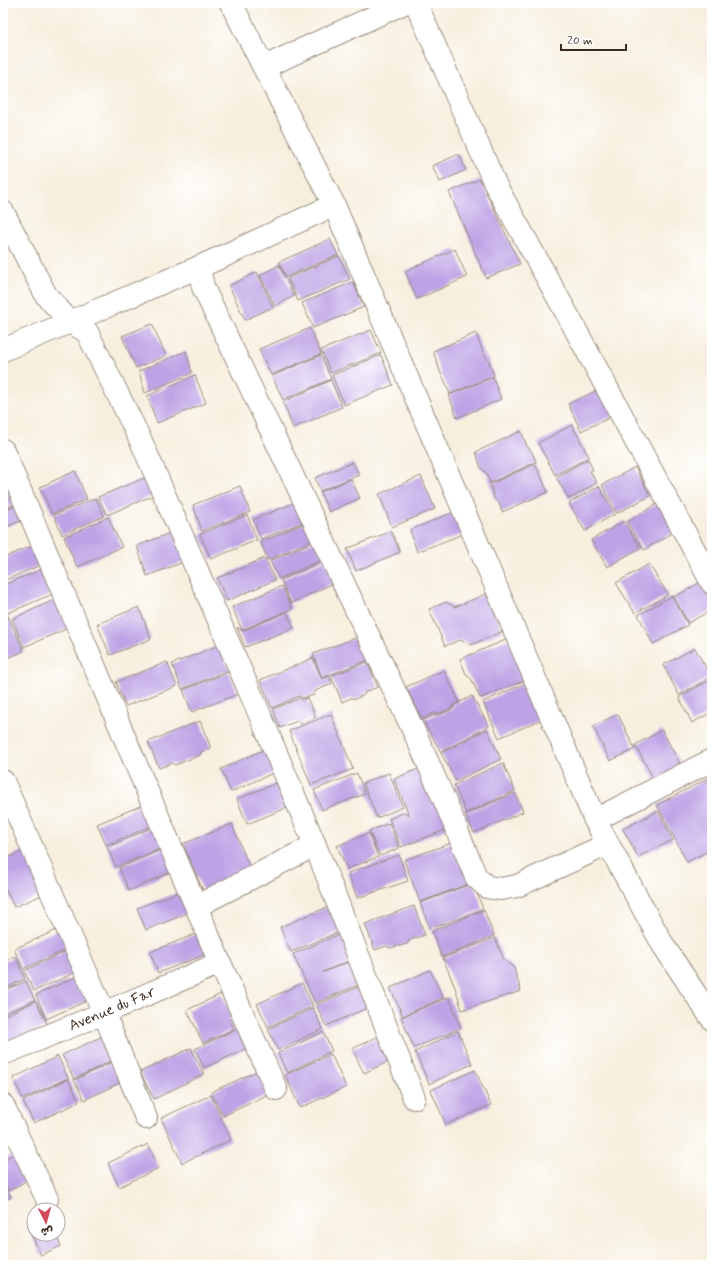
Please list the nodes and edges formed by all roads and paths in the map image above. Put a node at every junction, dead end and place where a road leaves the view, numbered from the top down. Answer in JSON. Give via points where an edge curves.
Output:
{"nodes":[{"id":1,"x":231,"y":3,"type":"edge"},
{"id":2,"x":404,"y":3,"type":"edge"},
{"id":3,"x":416,"y":3,"type":"edge"},
{"id":4,"x":264,"y":67,"type":"junction"},
{"id":5,"x":334,"y":206,"type":"junction"},
{"id":6,"x":3,"y":212,"type":"edge"},
{"id":7,"x":199,"y":267,"type":"junction"},
{"id":8,"x":70,"y":322,"type":"junction"},
{"id":9,"x":3,"y":350,"type":"edge"},
{"id":10,"x":3,"y":450,"type":"edge"},
{"id":11,"x":712,"y":583,"type":"edge"},
{"id":12,"x":712,"y":760,"type":"edge"},
{"id":13,"x":3,"y":781,"type":"edge"},
{"id":14,"x":595,"y":820,"type":"junction"},
{"id":15,"x":608,"y":844,"type":"junction"},
{"id":16,"x":315,"y":845,"type":"junction"},
{"id":17,"x":197,"y":906,"type":"junction"},
{"id":18,"x":220,"y":963,"type":"junction"},
{"id":19,"x":104,"y":1013,"type":"junction"},
{"id":20,"x":712,"y":1019,"type":"edge"},
{"id":21,"x":3,"y":1054,"type":"edge"},
{"id":22,"x":276,"y":1089,"type":"dead end"},
{"id":23,"x":414,"y":1098,"type":"dead end"},
{"id":24,"x":3,"y":1105,"type":"edge"},
{"id":25,"x":146,"y":1118,"type":"dead end"},
{"id":26,"x":47,"y":1199,"type":"dead end"}],
"edges":[{"from":1,"to":4,"type":"street"},
{"from":2,"to":4,"type":"street"},
{"from":3,"to":11,"type":"street","via":[[496,186]]},
{"from":4,"to":5,"type":"street"},
{"from":5,"to":7,"type":"street"},
{"from":5,"to":14,"type":"street"},
{"from":6,"to":8,"type":"street","via":[[46,295]]},
{"from":7,"to":8,"type":"street"},
{"from":7,"to":15,"type":"street","via":[[203,287],[417,738],[476,877],[487,887],[501,890],[517,886]]},
{"from":8,"to":9,"type":"street"},
{"from":8,"to":16,"type":"street","via":[[87,332],[141,441]]},
{"from":10,"to":17,"type":"street"},
{"from":12,"to":14,"type":"street"},
{"from":13,"to":19,"type":"street"},
{"from":14,"to":15,"type":"street"},
{"from":15,"to":20,"type":"street","via":[[663,945]]},
{"from":16,"to":17,"type":"street"},
{"from":16,"to":23,"type":"street"},
{"from":17,"to":18,"type":"street"},
{"from":18,"to":19,"type":"street","name":"Avenue du Far"},
{"from":18,"to":22,"type":"street"},
{"from":19,"to":21,"type":"street","name":"Avenue du Far"},
{"from":19,"to":25,"type":"street"},
{"from":24,"to":26,"type":"street"}]}
